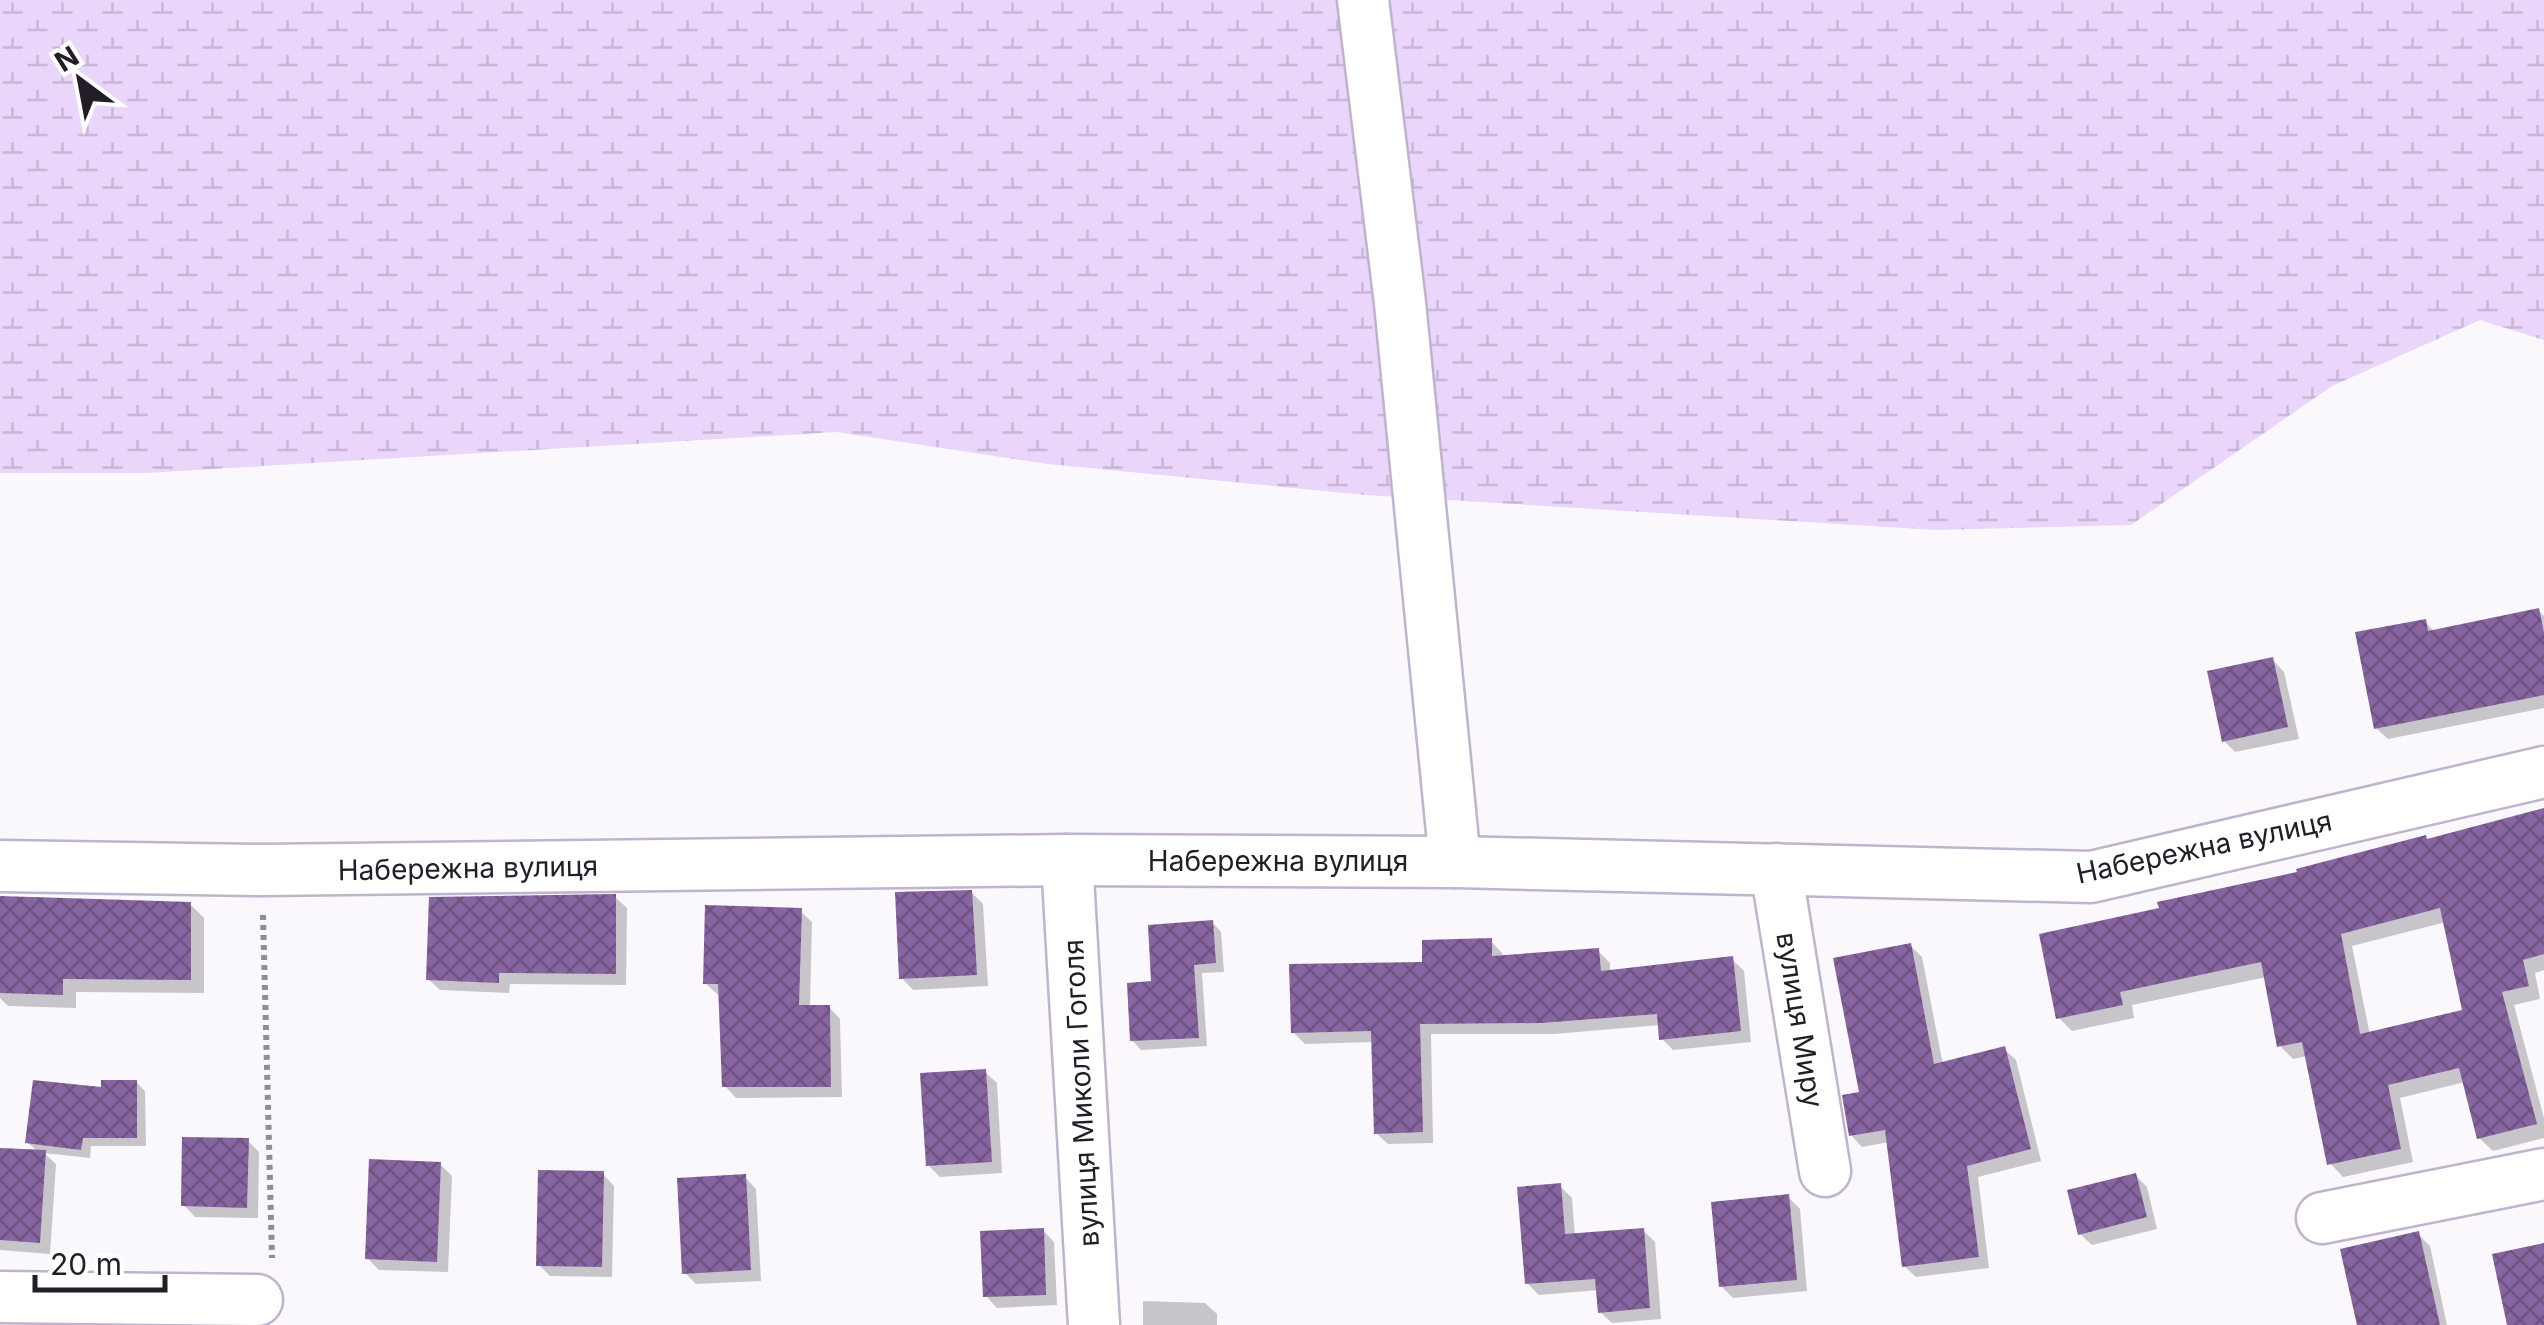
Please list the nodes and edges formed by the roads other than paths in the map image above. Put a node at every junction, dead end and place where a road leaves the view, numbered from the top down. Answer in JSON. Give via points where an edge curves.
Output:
{"nodes":[{"id":1,"x":1363,"y":0,"type":"edge"},
{"id":2,"x":2544,"y":772,"type":"edge"},
{"id":3,"x":1068,"y":860,"type":"junction"},
{"id":4,"x":1455,"y":862,"type":"junction"},
{"id":5,"x":0,"y":866,"type":"edge"},
{"id":6,"x":1776,"y":869,"type":"junction"},
{"id":7,"x":1824,"y":1171,"type":"dead end"},
{"id":8,"x":2544,"y":1174,"type":"edge"},
{"id":9,"x":2322,"y":1218,"type":"dead end"},
{"id":10,"x":0,"y":1297,"type":"edge"},
{"id":11,"x":257,"y":1300,"type":"road end"},
{"id":12,"x":1094,"y":1325,"type":"edge"}],
"edges":[{"from":1,"to":4,"type":"street"},
{"from":2,"to":6,"type":"street","name":"Набережна вулиця","via":[[2091,876]]},
{"from":3,"to":4,"type":"street","name":"Набережна вулиця"},
{"from":3,"to":5,"type":"street","name":"Набережна вулиця","via":[[262,870]]},
{"from":3,"to":12,"type":"street","name":"вулиця Миколи Гоголя"},
{"from":4,"to":6,"type":"street","name":"Набережна вулиця"},
{"from":6,"to":7,"type":"street","name":"вулиця Миру"},
{"from":8,"to":9,"type":"street"},
{"from":10,"to":11,"type":"street"}]}
